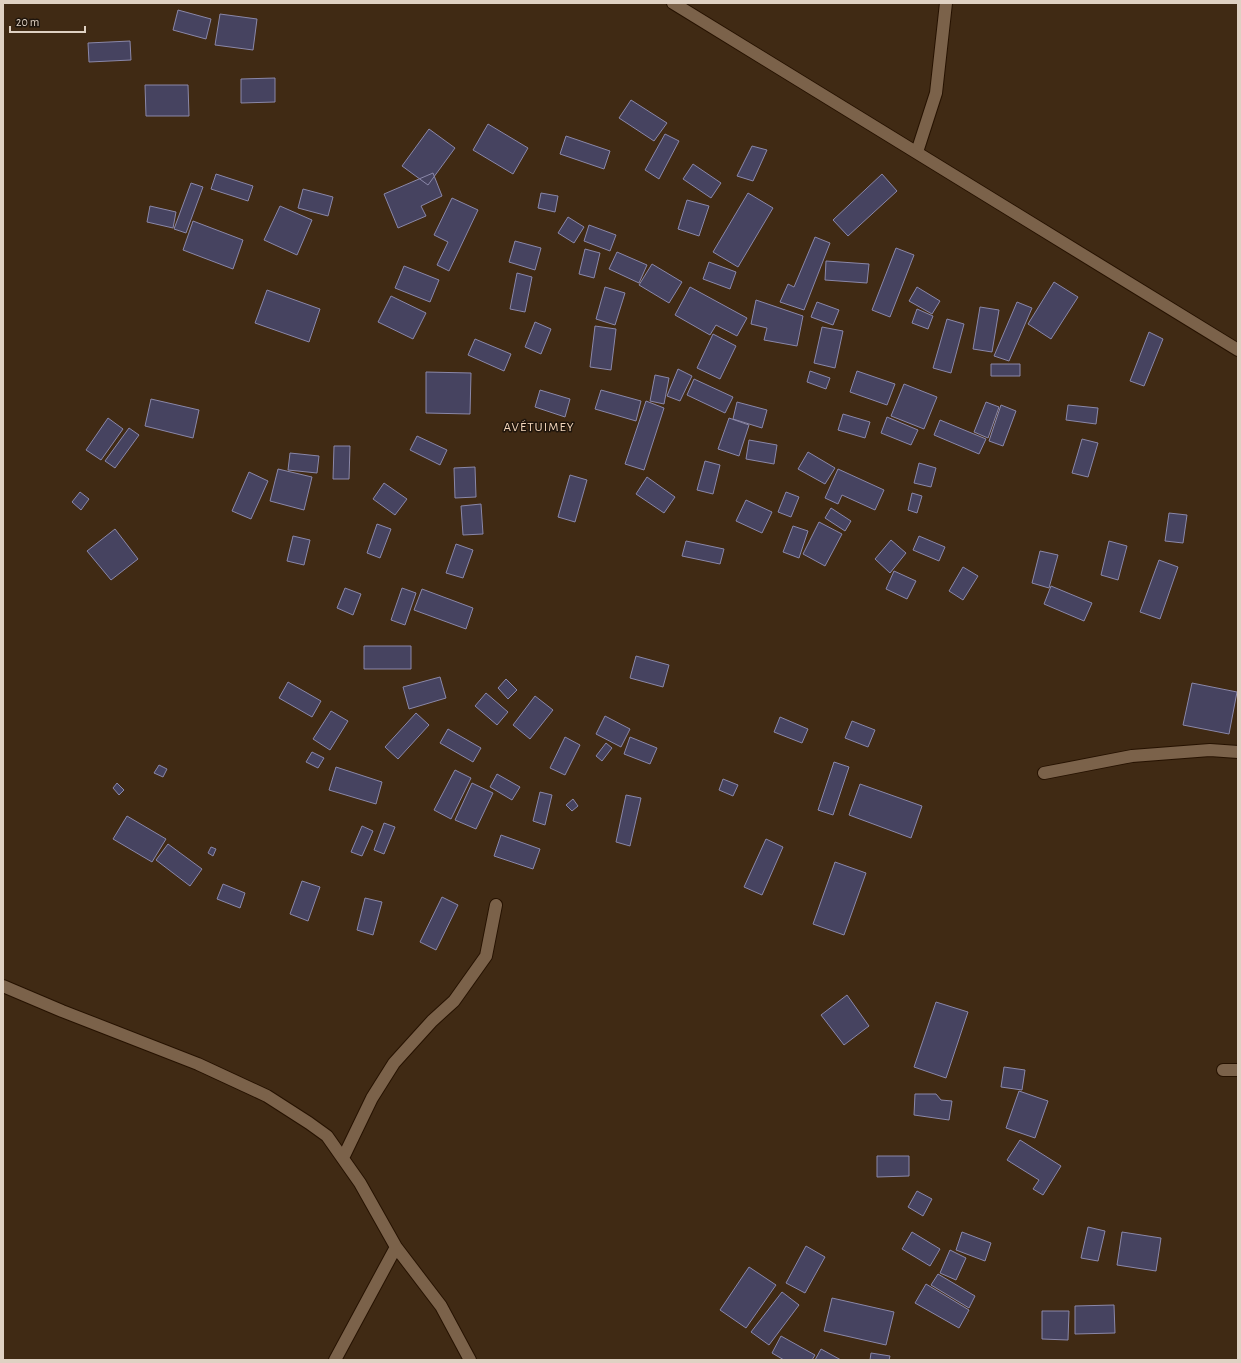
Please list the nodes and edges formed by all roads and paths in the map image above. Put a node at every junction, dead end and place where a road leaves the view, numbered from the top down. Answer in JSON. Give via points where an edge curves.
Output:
{"nodes":[{"id":1,"x":674,"y":3,"type":"edge"},
{"id":2,"x":946,"y":3,"type":"edge"},
{"id":3,"x":917,"y":152,"type":"junction"},
{"id":4,"x":1238,"y":350,"type":"edge"},
{"id":5,"x":1238,"y":752,"type":"edge"},
{"id":6,"x":1044,"y":773,"type":"dead end"},
{"id":7,"x":496,"y":905,"type":"dead end"},
{"id":8,"x":3,"y":986,"type":"edge"},
{"id":9,"x":1223,"y":1070,"type":"dead end"},
{"id":10,"x":1238,"y":1070,"type":"edge"},
{"id":11,"x":343,"y":1158,"type":"junction"},
{"id":12,"x":396,"y":1247,"type":"junction"},
{"id":13,"x":335,"y":1360,"type":"edge"},
{"id":14,"x":470,"y":1360,"type":"edge"}],
"edges":[{"from":1,"to":3,"type":"street"},
{"from":2,"to":3,"type":"street","via":[[936,93]]},
{"from":3,"to":4,"type":"street"},
{"from":5,"to":6,"type":"street","via":[[1210,750],[1132,756]]},
{"from":7,"to":11,"type":"street","via":[[486,956],[454,1001],[394,1063],[372,1098]]},
{"from":8,"to":11,"type":"street","via":[[198,1064],[267,1096],[327,1136]]},
{"from":9,"to":10,"type":"street"},
{"from":11,"to":12,"type":"street"},
{"from":12,"to":13,"type":"street"},
{"from":12,"to":14,"type":"street","via":[[441,1306]]}]}
